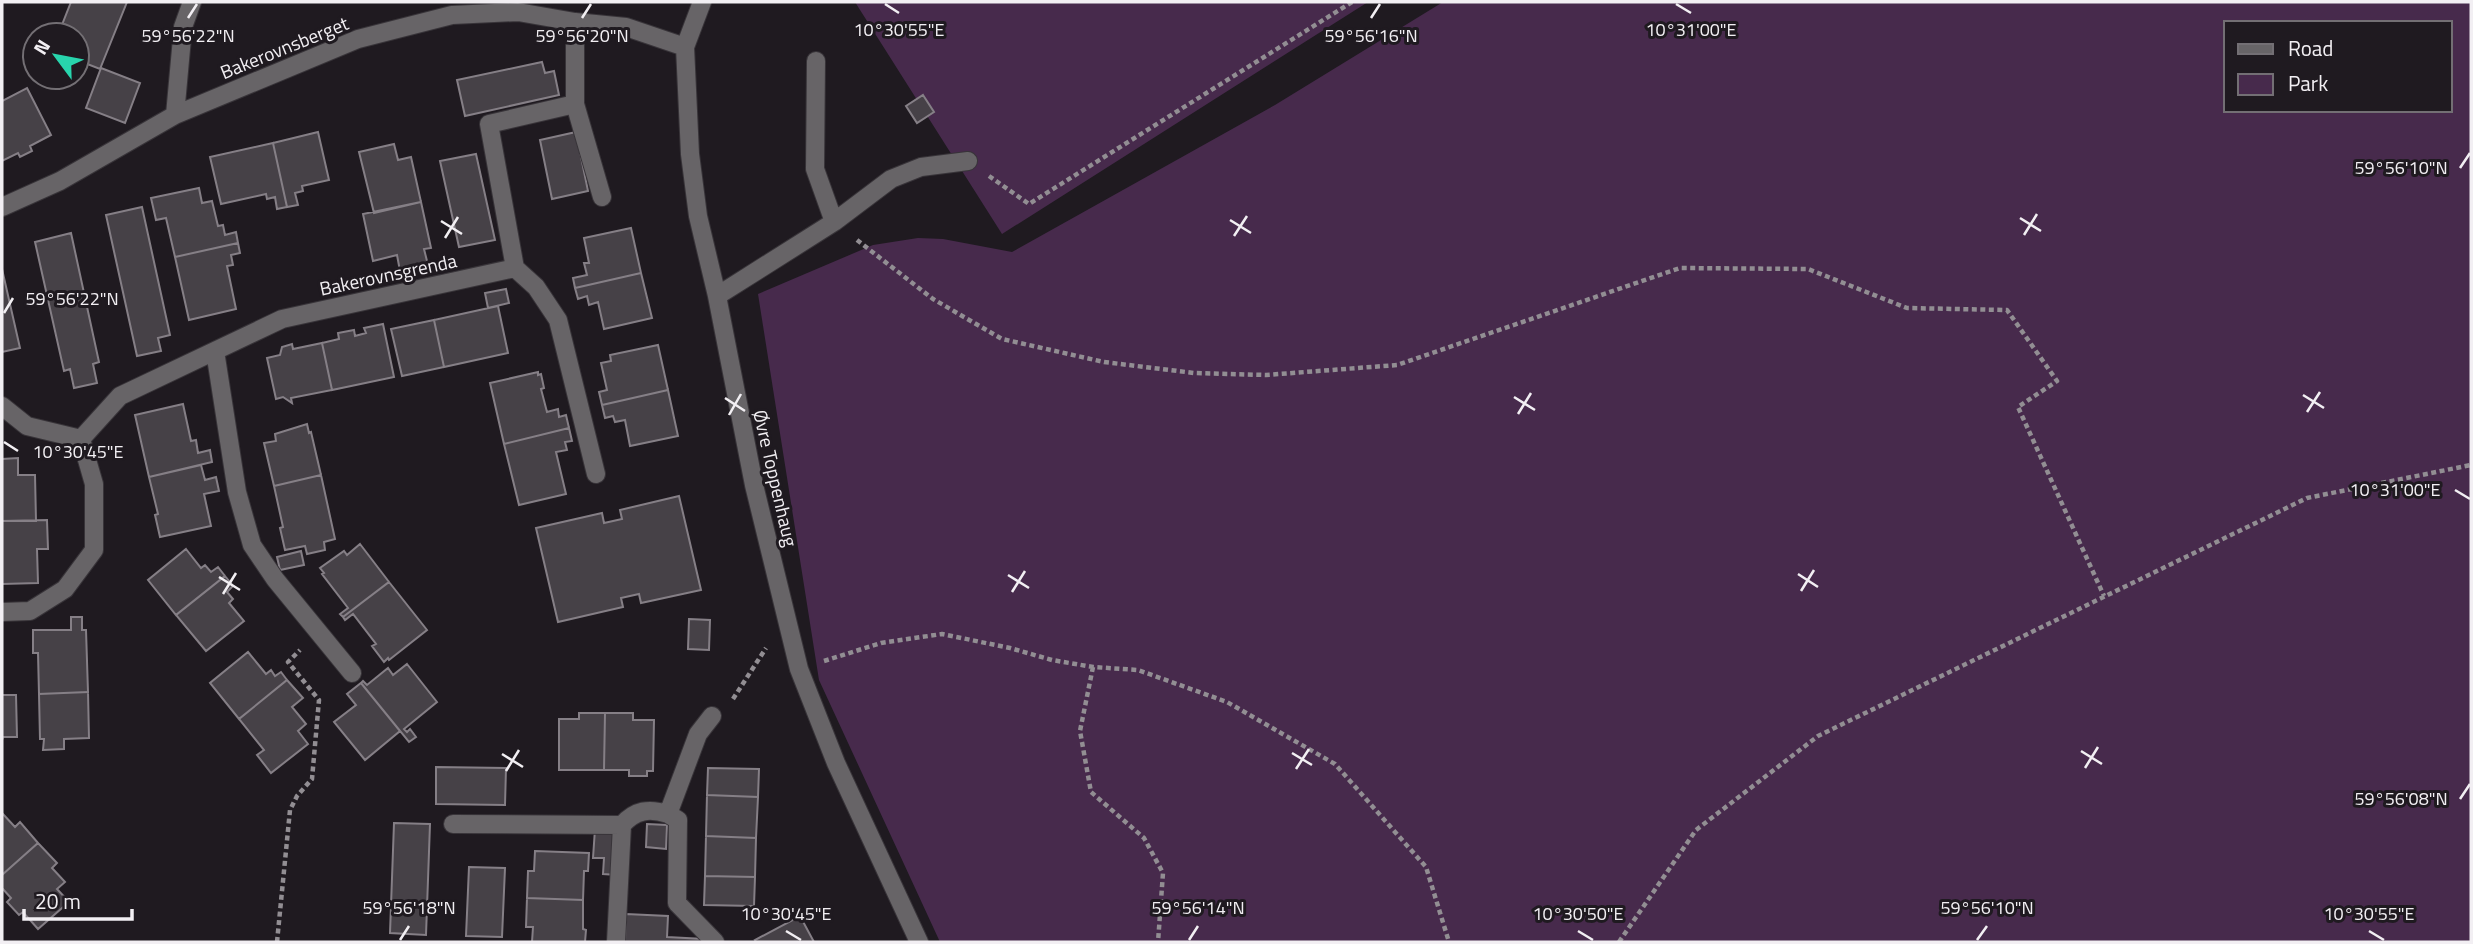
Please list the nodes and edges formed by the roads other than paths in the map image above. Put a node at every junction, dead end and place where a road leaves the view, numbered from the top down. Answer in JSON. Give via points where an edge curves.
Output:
{"nodes":[{"id":1,"x":192,"y":2,"type":"edge"},
{"id":2,"x":702,"y":2,"type":"edge"},
{"id":3,"x":575,"y":22,"type":"junction"},
{"id":4,"x":685,"y":47,"type":"junction"},
{"id":5,"x":816,"y":61,"type":"dead end"},
{"id":6,"x":575,"y":104,"type":"junction"},
{"id":7,"x":175,"y":115,"type":"junction"},
{"id":8,"x":968,"y":161,"type":"road end"},
{"id":9,"x":602,"y":197,"type":"dead end"},
{"id":10,"x":2,"y":207,"type":"edge"},
{"id":11,"x":834,"y":222,"type":"junction"},
{"id":12,"x":514,"y":268,"type":"junction"},
{"id":13,"x":717,"y":296,"type":"junction"},
{"id":14,"x":215,"y":351,"type":"junction"},
{"id":15,"x":2,"y":406,"type":"edge"},
{"id":16,"x":81,"y":439,"type":"junction"},
{"id":17,"x":596,"y":474,"type":"dead end"},
{"id":18,"x":2,"y":612,"type":"edge"},
{"id":19,"x":352,"y":673,"type":"dead end"},
{"id":20,"x":712,"y":716,"type":"road end"},
{"id":21,"x":668,"y":814,"type":"junction"},
{"id":22,"x":453,"y":824,"type":"dead end"},
{"id":23,"x":622,"y":825,"type":"junction"},
{"id":24,"x":616,"y":942,"type":"edge"},
{"id":25,"x":716,"y":942,"type":"edge"},
{"id":26,"x":919,"y":942,"type":"edge"}],
"edges":[{"from":1,"to":7,"type":"street","via":[[183,27]]},
{"from":2,"to":4,"type":"street","name":"Øvre Toppenhaug"},
{"from":3,"to":4,"type":"street","name":"Bakerovnsberget","via":[[626,27]]},
{"from":3,"to":6,"type":"street"},
{"from":3,"to":7,"type":"street","name":"Bakerovnsberget","via":[[518,12],[452,15],[358,39]]},
{"from":4,"to":13,"type":"street","name":"Øvre Toppenhaug","via":[[690,154],[698,216]]},
{"from":5,"to":11,"type":"street","via":[[815,169]]},
{"from":6,"to":9,"type":"street"},
{"from":6,"to":12,"type":"street","via":[[489,124]]},
{"from":7,"to":10,"type":"street","name":"Bakerovnsberget","via":[[60,181]]},
{"from":8,"to":11,"type":"street","via":[[922,167],[891,179]]},
{"from":11,"to":13,"type":"street"},
{"from":12,"to":14,"type":"street","name":"Bakerovnsgrenda","via":[[282,319]]},
{"from":12,"to":17,"type":"street","via":[[536,287],[558,320]]},
{"from":13,"to":26,"type":"street","name":"Øvre Toppenhaug","via":[[754,485],[799,669],[836,762]]},
{"from":14,"to":16,"type":"street","name":"Bakerovnsgrenda","via":[[120,396]]},
{"from":14,"to":19,"type":"street","via":[[237,492],[252,545]]},
{"from":15,"to":16,"type":"street","via":[[27,426]]},
{"from":16,"to":18,"type":"street","via":[[94,484],[94,550],[65,589],[30,611]]},
{"from":20,"to":21,"type":"street","via":[[698,734]]},
{"from":21,"to":23,"type":"street","via":[[653,810],[632,814]]},
{"from":21,"to":25,"type":"street","via":[[678,820],[677,903]]},
{"from":22,"to":23,"type":"street"},
{"from":23,"to":24,"type":"street"}]}
